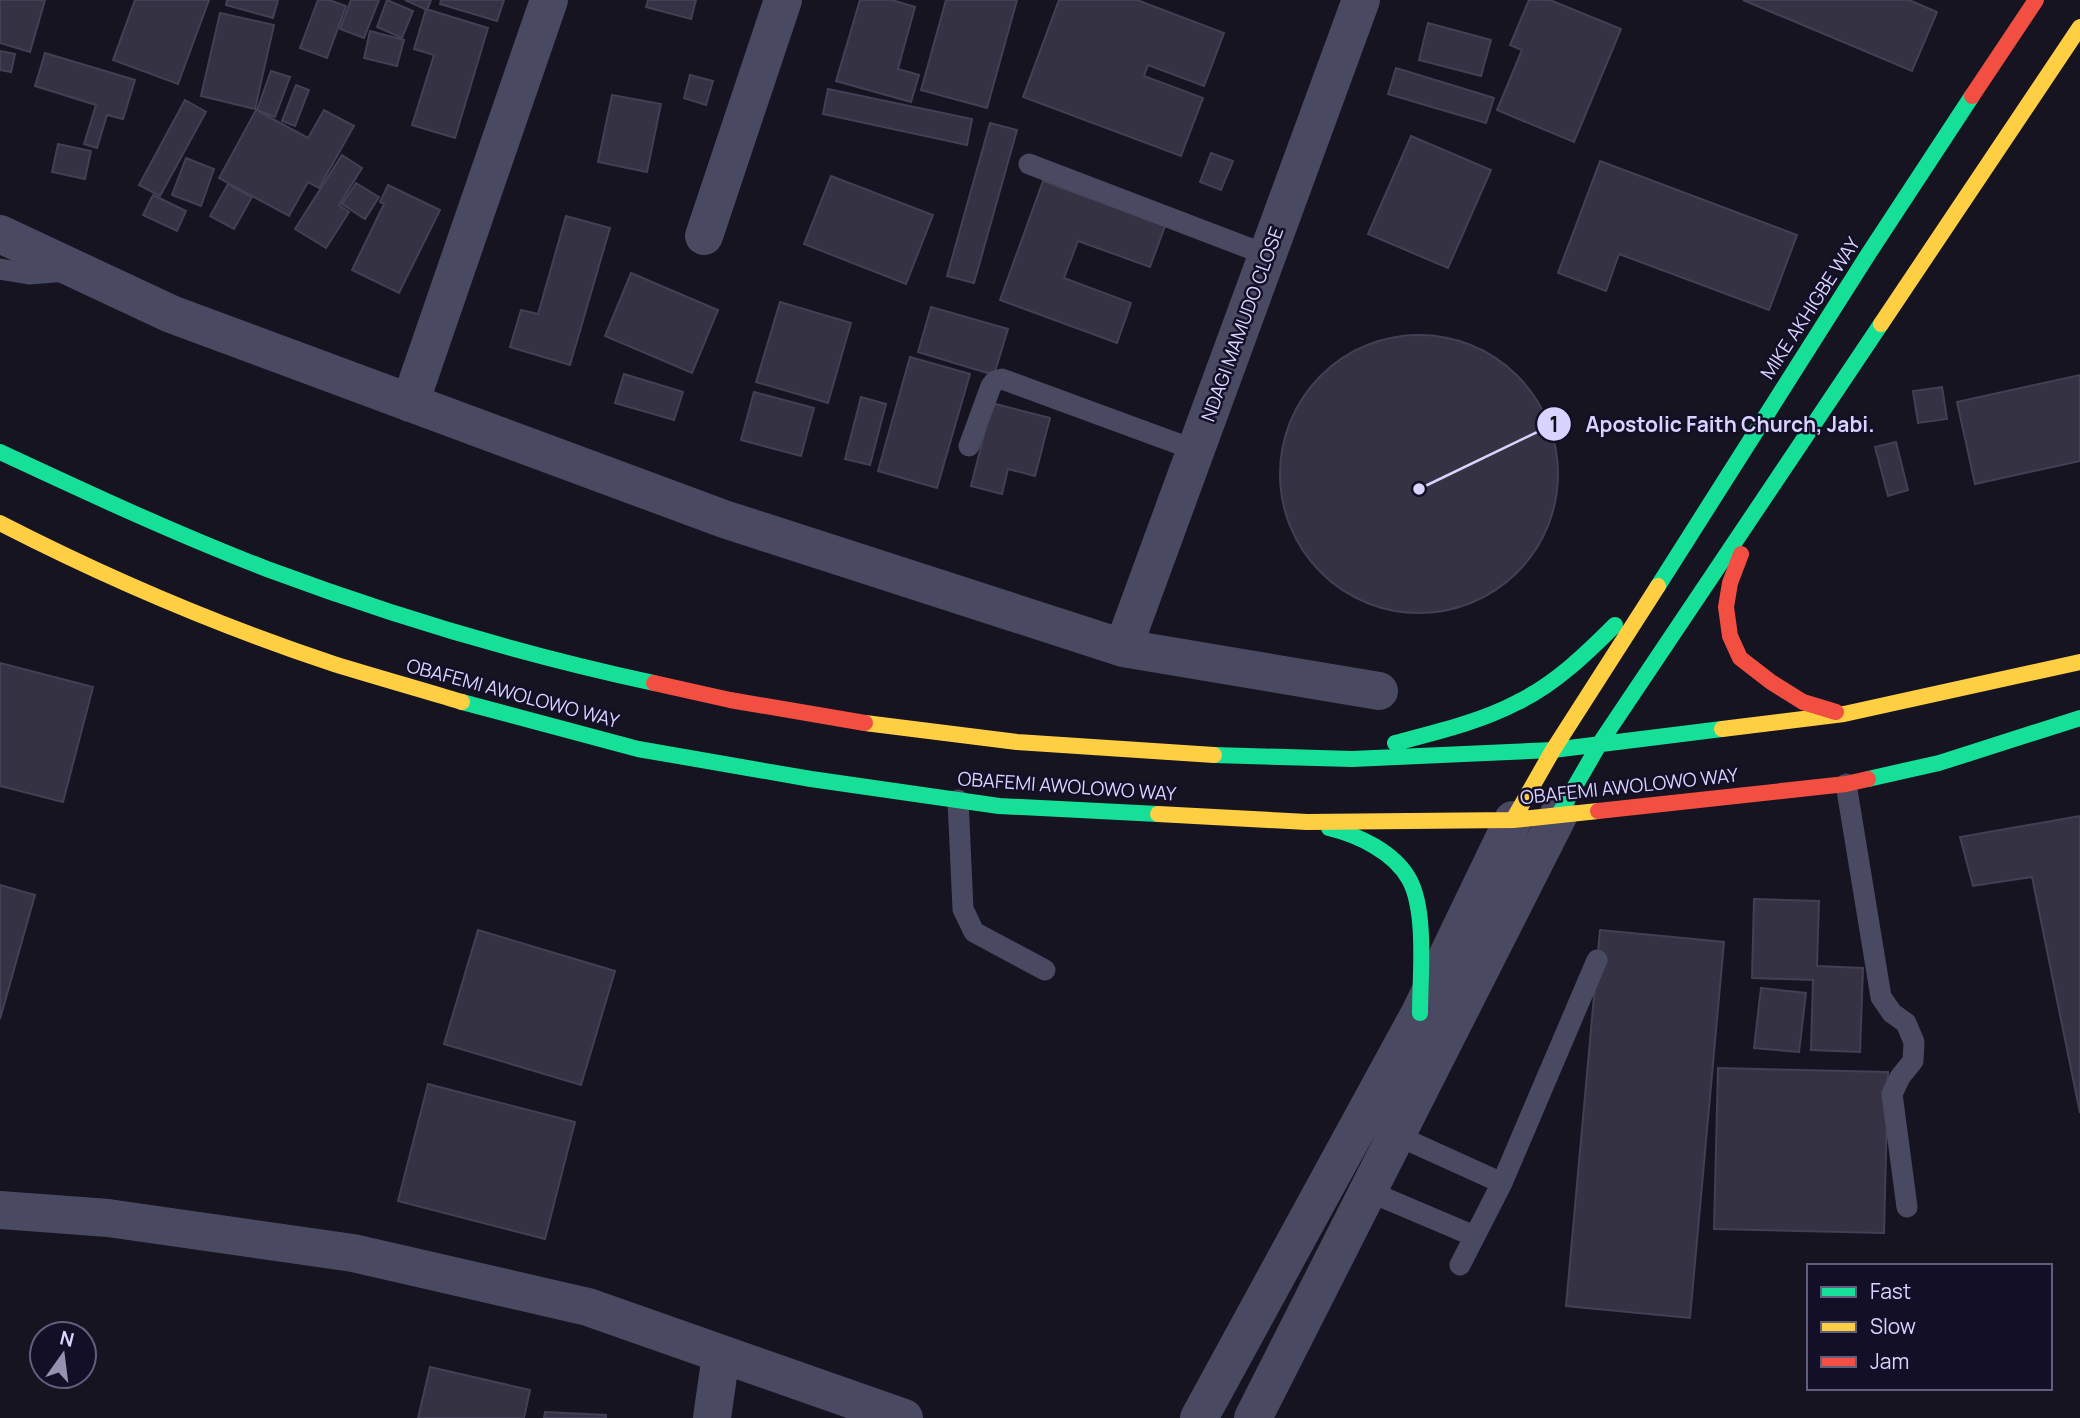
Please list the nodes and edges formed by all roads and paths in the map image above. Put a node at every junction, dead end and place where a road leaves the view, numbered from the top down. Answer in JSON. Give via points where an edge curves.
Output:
{"nodes":[{"id":1,"x":549,"y":0,"type":"edge"},
{"id":2,"x":783,"y":0,"type":"edge"},
{"id":3,"x":1360,"y":0,"type":"edge"},
{"id":4,"x":2036,"y":0,"type":"edge"},
{"id":5,"x":2080,"y":27,"type":"edge"},
{"id":6,"x":1029,"y":164,"type":"dead end"},
{"id":7,"x":0,"y":234,"type":"edge"},
{"id":8,"x":704,"y":236,"type":"dead end"},
{"id":9,"x":1267,"y":256,"type":"junction"},
{"id":10,"x":0,"y":270,"type":"edge"},
{"id":11,"x":77,"y":270,"type":"junction"},
{"id":12,"x":410,"y":403,"type":"junction"},
{"id":13,"x":969,"y":446,"type":"dead end"},
{"id":14,"x":1195,"y":450,"type":"junction"},
{"id":15,"x":0,"y":452,"type":"edge"},
{"id":16,"x":1757,"y":510,"type":"junction"},
{"id":17,"x":0,"y":523,"type":"edge"},
{"id":18,"x":1665,"y":573,"type":"junction"},
{"id":19,"x":1123,"y":648,"type":"junction"},
{"id":20,"x":2080,"y":662,"type":"edge"},
{"id":21,"x":1379,"y":691,"type":"dead end"},
{"id":22,"x":1844,"y":714,"type":"junction"},
{"id":23,"x":2080,"y":718,"type":"edge"},
{"id":24,"x":1600,"y":743,"type":"junction"},
{"id":25,"x":1553,"y":750,"type":"junction"},
{"id":26,"x":1329,"y":759,"type":"junction"},
{"id":27,"x":1846,"y":784,"type":"junction"},
{"id":28,"x":958,"y":800,"type":"junction"},
{"id":29,"x":1559,"y":814,"type":"junction"},
{"id":30,"x":1513,"y":820,"type":"junction"},
{"id":31,"x":1307,"y":822,"type":"junction"},
{"id":32,"x":1597,"y":960,"type":"dead end"},
{"id":33,"x":1045,"y":970,"type":"dead end"},
{"id":34,"x":1420,"y":1013,"type":"junction"},
{"id":35,"x":1396,"y":1135,"type":"junction"},
{"id":36,"x":1502,"y":1183,"type":"junction"},
{"id":37,"x":1368,"y":1191,"type":"junction"},
{"id":38,"x":1907,"y":1207,"type":"dead end"},
{"id":39,"x":0,"y":1210,"type":"edge"},
{"id":40,"x":1474,"y":1236,"type":"junction"},
{"id":41,"x":1460,"y":1265,"type":"dead end"},
{"id":42,"x":721,"y":1354,"type":"junction"},
{"id":43,"x":712,"y":1418,"type":"edge"},
{"id":44,"x":904,"y":1418,"type":"edge"},
{"id":45,"x":1199,"y":1418,"type":"edge"},
{"id":46,"x":1253,"y":1418,"type":"edge"}],
"edges":[{"from":1,"to":12,"type":"street"},
{"from":2,"to":8,"type":"street"},
{"from":3,"to":9,"type":"street","name":"NDAGI MAMUDO CLOSE"},
{"from":4,"to":18,"type":"main road","name":"MIKE AKHIGBE WAY"},
{"from":5,"to":16,"type":"main road"},
{"from":6,"to":9,"type":"lane"},
{"from":7,"to":11,"type":"street"},
{"from":9,"to":14,"type":"street","name":"NDAGI MAMUDO CLOSE"},
{"from":10,"to":11,"type":"lane","via":[[29,274]]},
{"from":11,"to":12,"type":"street","via":[[171,314]]},
{"from":12,"to":19,"type":"street","via":[[724,519]]},
{"from":13,"to":14,"type":"lane","via":[[991,386],[1002,379]]},
{"from":14,"to":19,"type":"street","name":"NDAGI MAMUDO CLOSE"},
{"from":15,"to":26,"type":"main road","name":"OBAFEMI AWOLOWO WAY","via":[[126,511],[268,569],[561,663],[730,700],[873,724],[1176,754]]},
{"from":16,"to":22,"type":"main road","via":[[1730,583],[1726,607],[1730,636],[1740,658],[1771,682],[1802,702]]},
{"from":16,"to":24,"type":"main road"},
{"from":17,"to":28,"type":"main road","name":"OBAFEMI AWOLOWO WAY","via":[[185,608],[332,663],[477,707],[638,749]]},
{"from":18,"to":25,"type":"main road","name":"MIKE AKHIGBE WAY"},
{"from":18,"to":26,"type":"main road","via":[[1589,652],[1531,696],[1419,737]]},
{"from":19,"to":21,"type":"street"},
{"from":20,"to":22,"type":"main road","name":"OBAFEMI AWOLOWO WAY"},
{"from":22,"to":24,"type":"main road","name":"OBAFEMI AWOLOWO WAY"},
{"from":23,"to":27,"type":"main road","name":"OBAFEMI AWOLOWO WAY","via":[[1939,763]]},
{"from":24,"to":25,"type":"main road","name":"OBAFEMI AWOLOWO WAY"},
{"from":24,"to":29,"type":"main road"},
{"from":25,"to":26,"type":"main road","name":"OBAFEMI AWOLOWO WAY"},
{"from":25,"to":30,"type":"main road","name":"MIKE AKHIGBE WAY"},
{"from":27,"to":29,"type":"main road","name":"OBAFEMI AWOLOWO WAY"},
{"from":27,"to":38,"type":"lane","via":[[1881,997],[1906,1023],[1914,1042],[1913,1061],[1892,1094]]},
{"from":28,"to":31,"type":"main road","name":"OBAFEMI AWOLOWO WAY"},
{"from":28,"to":33,"type":"lane","via":[[963,909],[974,932]]},
{"from":29,"to":30,"type":"main road","name":"OBAFEMI AWOLOWO WAY"},
{"from":29,"to":35,"type":"street"},
{"from":30,"to":31,"type":"main road","name":"OBAFEMI AWOLOWO WAY"},
{"from":30,"to":34,"type":"street"},
{"from":31,"to":34,"type":"main road","via":[[1353,834],[1384,852],[1409,879],[1420,914]]},
{"from":32,"to":36,"type":"lane"},
{"from":34,"to":45,"type":"street"},
{"from":35,"to":36,"type":"lane"},
{"from":35,"to":37,"type":"street"},
{"from":36,"to":40,"type":"lane"},
{"from":37,"to":40,"type":"lane"},
{"from":37,"to":46,"type":"street"},
{"from":39,"to":42,"type":"street","via":[[108,1218],[353,1253],[588,1307]]},
{"from":40,"to":41,"type":"lane"},
{"from":42,"to":43,"type":"street"},
{"from":42,"to":44,"type":"street"}]}
